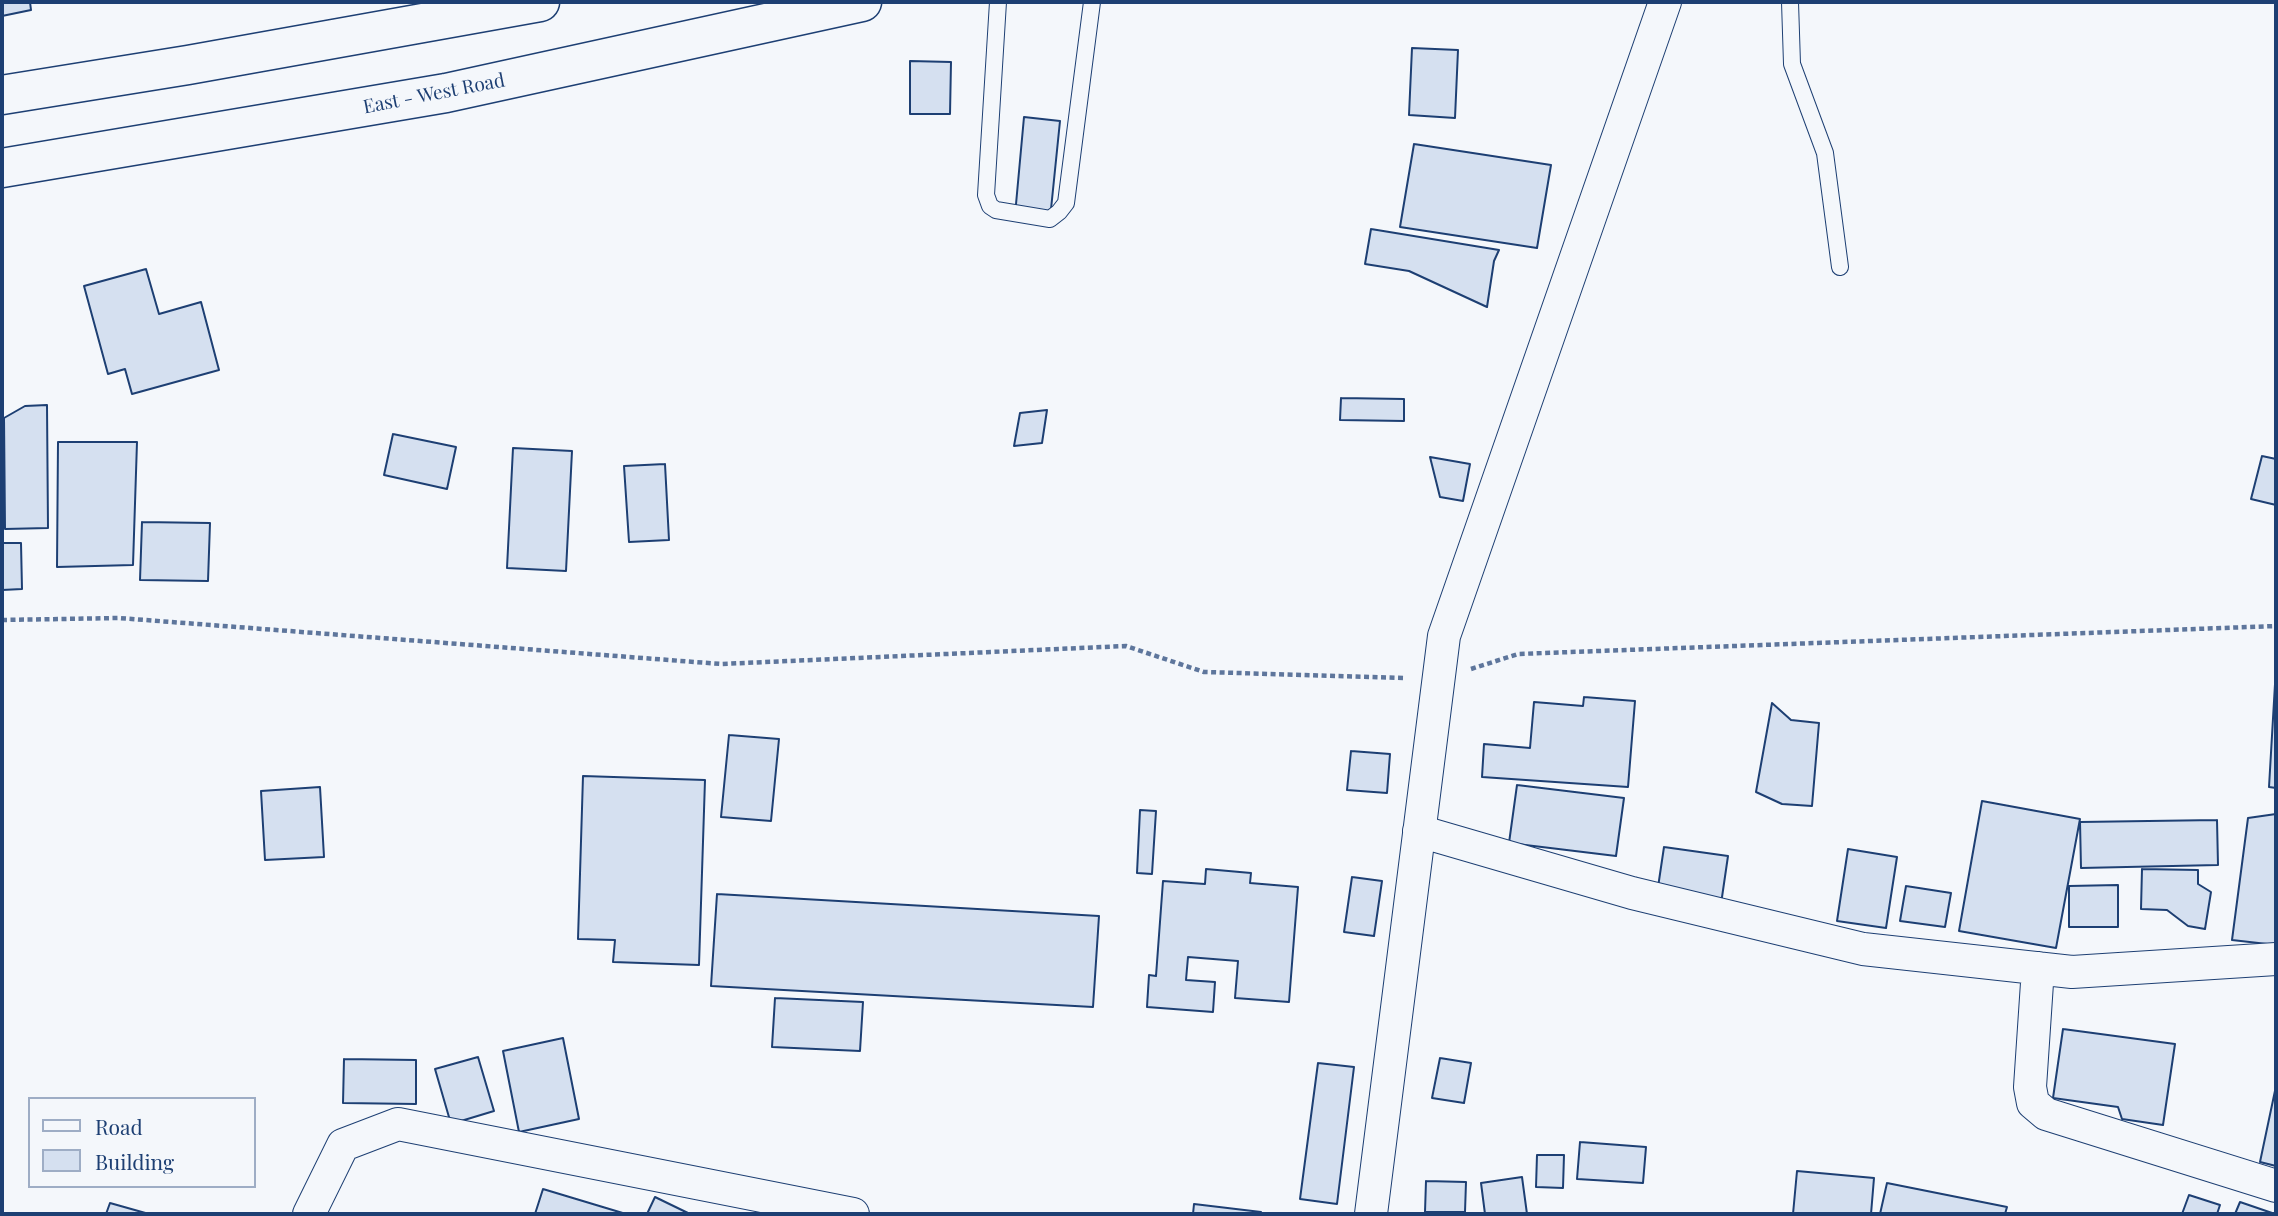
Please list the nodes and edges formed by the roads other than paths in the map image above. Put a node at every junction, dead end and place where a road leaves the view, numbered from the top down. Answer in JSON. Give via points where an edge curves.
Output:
{"nodes":[{"id":1,"x":540,"y":2,"type":"edge"},
{"id":2,"x":862,"y":2,"type":"edge"},
{"id":3,"x":998,"y":2,"type":"edge"},
{"id":4,"x":1092,"y":2,"type":"edge"},
{"id":5,"x":1665,"y":2,"type":"edge"},
{"id":6,"x":1790,"y":2,"type":"edge"},
{"id":7,"x":2,"y":95,"type":"edge"},
{"id":8,"x":2,"y":167,"type":"edge"},
{"id":9,"x":1840,"y":267,"type":"dead end"},
{"id":10,"x":1419,"y":831,"type":"junction"},
{"id":11,"x":2276,"y":959,"type":"edge"},
{"id":12,"x":2038,"y":968,"type":"junction"},
{"id":13,"x":2276,"y":1186,"type":"edge"},
{"id":14,"x":309,"y":1214,"type":"edge"},
{"id":15,"x":853,"y":1214,"type":"edge"},
{"id":16,"x":1371,"y":1214,"type":"edge"}],
"edges":[{"from":1,"to":7,"type":"main road"},
{"from":2,"to":8,"type":"main road","name":"East - West Road","via":[[446,93]]},
{"from":3,"to":4,"type":"lane","via":[[986,195],[996,210],[1050,219],[1066,203]]},
{"from":5,"to":10,"type":"street","via":[[1444,636]]},
{"from":6,"to":9,"type":"lane","via":[[1792,64],[1825,153]]},
{"from":10,"to":12,"type":"street","via":[[1632,892],[1863,949]]},
{"from":10,"to":16,"type":"street"},
{"from":11,"to":12,"type":"street","via":[[2072,972]]},
{"from":12,"to":13,"type":"street","via":[[2030,1087],[2033,1103],[2046,1114]]},
{"from":14,"to":15,"type":"street","via":[[343,1145],[398,1124]]}]}
